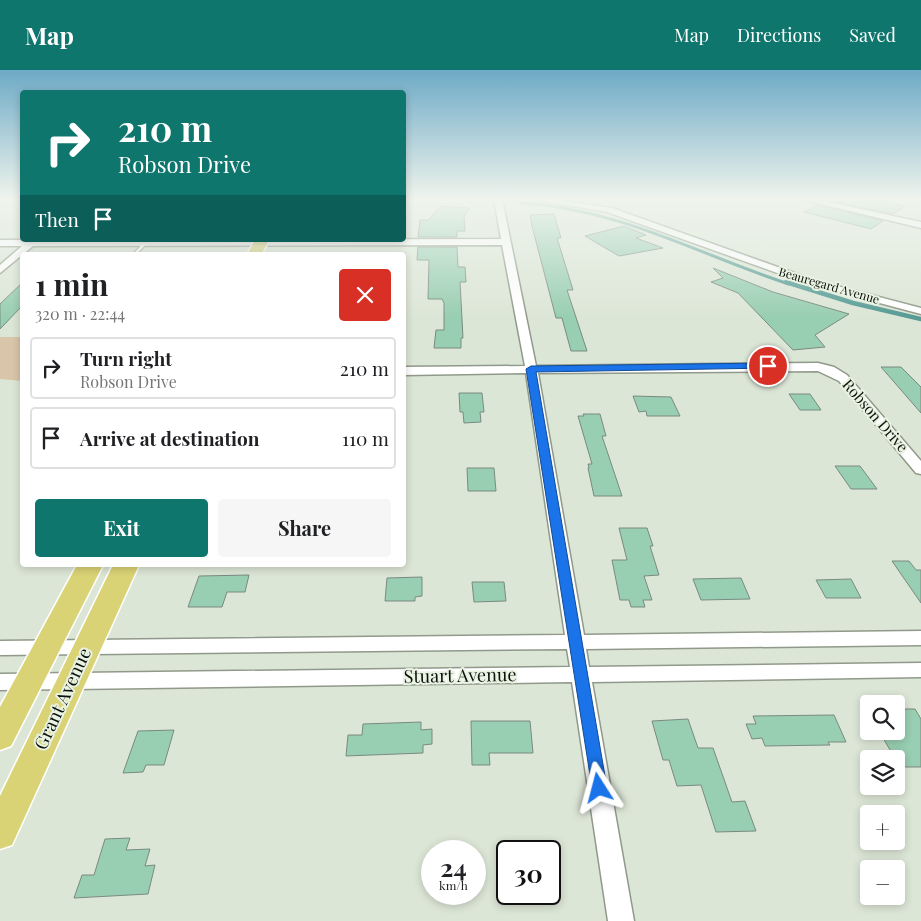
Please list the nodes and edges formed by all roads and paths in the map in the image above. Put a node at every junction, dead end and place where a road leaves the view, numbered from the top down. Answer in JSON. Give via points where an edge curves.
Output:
{"nodes":[{"id":1,"x":505,"y":239,"type":"edge"},
{"id":2,"x":689,"y":239,"type":"edge"},
{"id":3,"x":20,"y":242,"type":"edge"},
{"id":4,"x":32,"y":242,"type":"edge"},
{"id":5,"x":146,"y":242,"type":"edge"},
{"id":6,"x":268,"y":242,"type":"edge"},
{"id":7,"x":406,"y":242,"type":"edge"},
{"id":8,"x":506,"y":242,"type":"junction"},
{"id":9,"x":0,"y":243,"type":"edge"},
{"id":10,"x":20,"y":252,"type":"edge"},
{"id":11,"x":20,"y":252,"type":"edge"},
{"id":12,"x":137,"y":252,"type":"edge"},
{"id":13,"x":257,"y":252,"type":"edge"},
{"id":14,"x":0,"y":270,"type":"edge"},
{"id":15,"x":921,"y":311,"type":"edge"},
{"id":16,"x":531,"y":369,"type":"junction"},
{"id":17,"x":406,"y":370,"type":"edge"},
{"id":18,"x":921,"y":470,"type":"edge"},
{"id":19,"x":89,"y":567,"type":"edge"},
{"id":20,"x":125,"y":567,"type":"edge"},
{"id":21,"x":921,"y":638,"type":"edge"},
{"id":22,"x":575,"y":642,"type":"junction"},
{"id":23,"x":0,"y":648,"type":"edge"},
{"id":24,"x":46,"y":648,"type":"junction"},
{"id":25,"x":88,"y":648,"type":"junction"},
{"id":26,"x":921,"y":670,"type":"edge"},
{"id":27,"x":580,"y":674,"type":"junction"},
{"id":28,"x":14,"y":682,"type":"edge"},
{"id":29,"x":72,"y":682,"type":"junction"},
{"id":30,"x":0,"y":736,"type":"edge"},
{"id":31,"x":0,"y":833,"type":"edge"},
{"id":32,"x":620,"y":921,"type":"edge"}],
"edges":[{"from":1,"to":8,"type":"street"},
{"from":2,"to":15,"type":"street","name":"Beauregard Avenue","via":[[802,279]]},
{"from":3,"to":9,"type":"street"},
{"from":4,"to":11,"type":"street"},
{"from":5,"to":12,"type":"lane"},
{"from":6,"to":13,"type":"main road"},
{"from":7,"to":8,"type":"street"},
{"from":8,"to":16,"type":"street"},
{"from":10,"to":14,"type":"street"},
{"from":16,"to":17,"type":"street","name":"Robson Drive"},
{"from":16,"to":18,"type":"street","name":"Robson Drive","via":[[818,367],[830,370],[843,378]]},
{"from":16,"to":22,"type":"street"},
{"from":19,"to":24,"type":"main road"},
{"from":20,"to":25,"type":"main road","name":"Grant Avenue"},
{"from":21,"to":22,"type":"street","name":"Stuart Avenue"},
{"from":22,"to":25,"type":"street","name":"Stuart Avenue"},
{"from":22,"to":27,"type":"street"},
{"from":23,"to":24,"type":"street","name":"Stuart Avenue"},
{"from":24,"to":25,"type":"street","name":"Stuart Avenue"},
{"from":24,"to":28,"type":"main road"},
{"from":25,"to":29,"type":"main road","name":"Grant Avenue"},
{"from":26,"to":27,"type":"street","name":"Stuart Avenue"},
{"from":27,"to":29,"type":"street","name":"Stuart Avenue"},
{"from":27,"to":32,"type":"street"},
{"from":28,"to":29,"type":"street","name":"Stuart Avenue"},
{"from":28,"to":30,"type":"main road"},
{"from":29,"to":31,"type":"main road","name":"Grant Avenue"}]}
